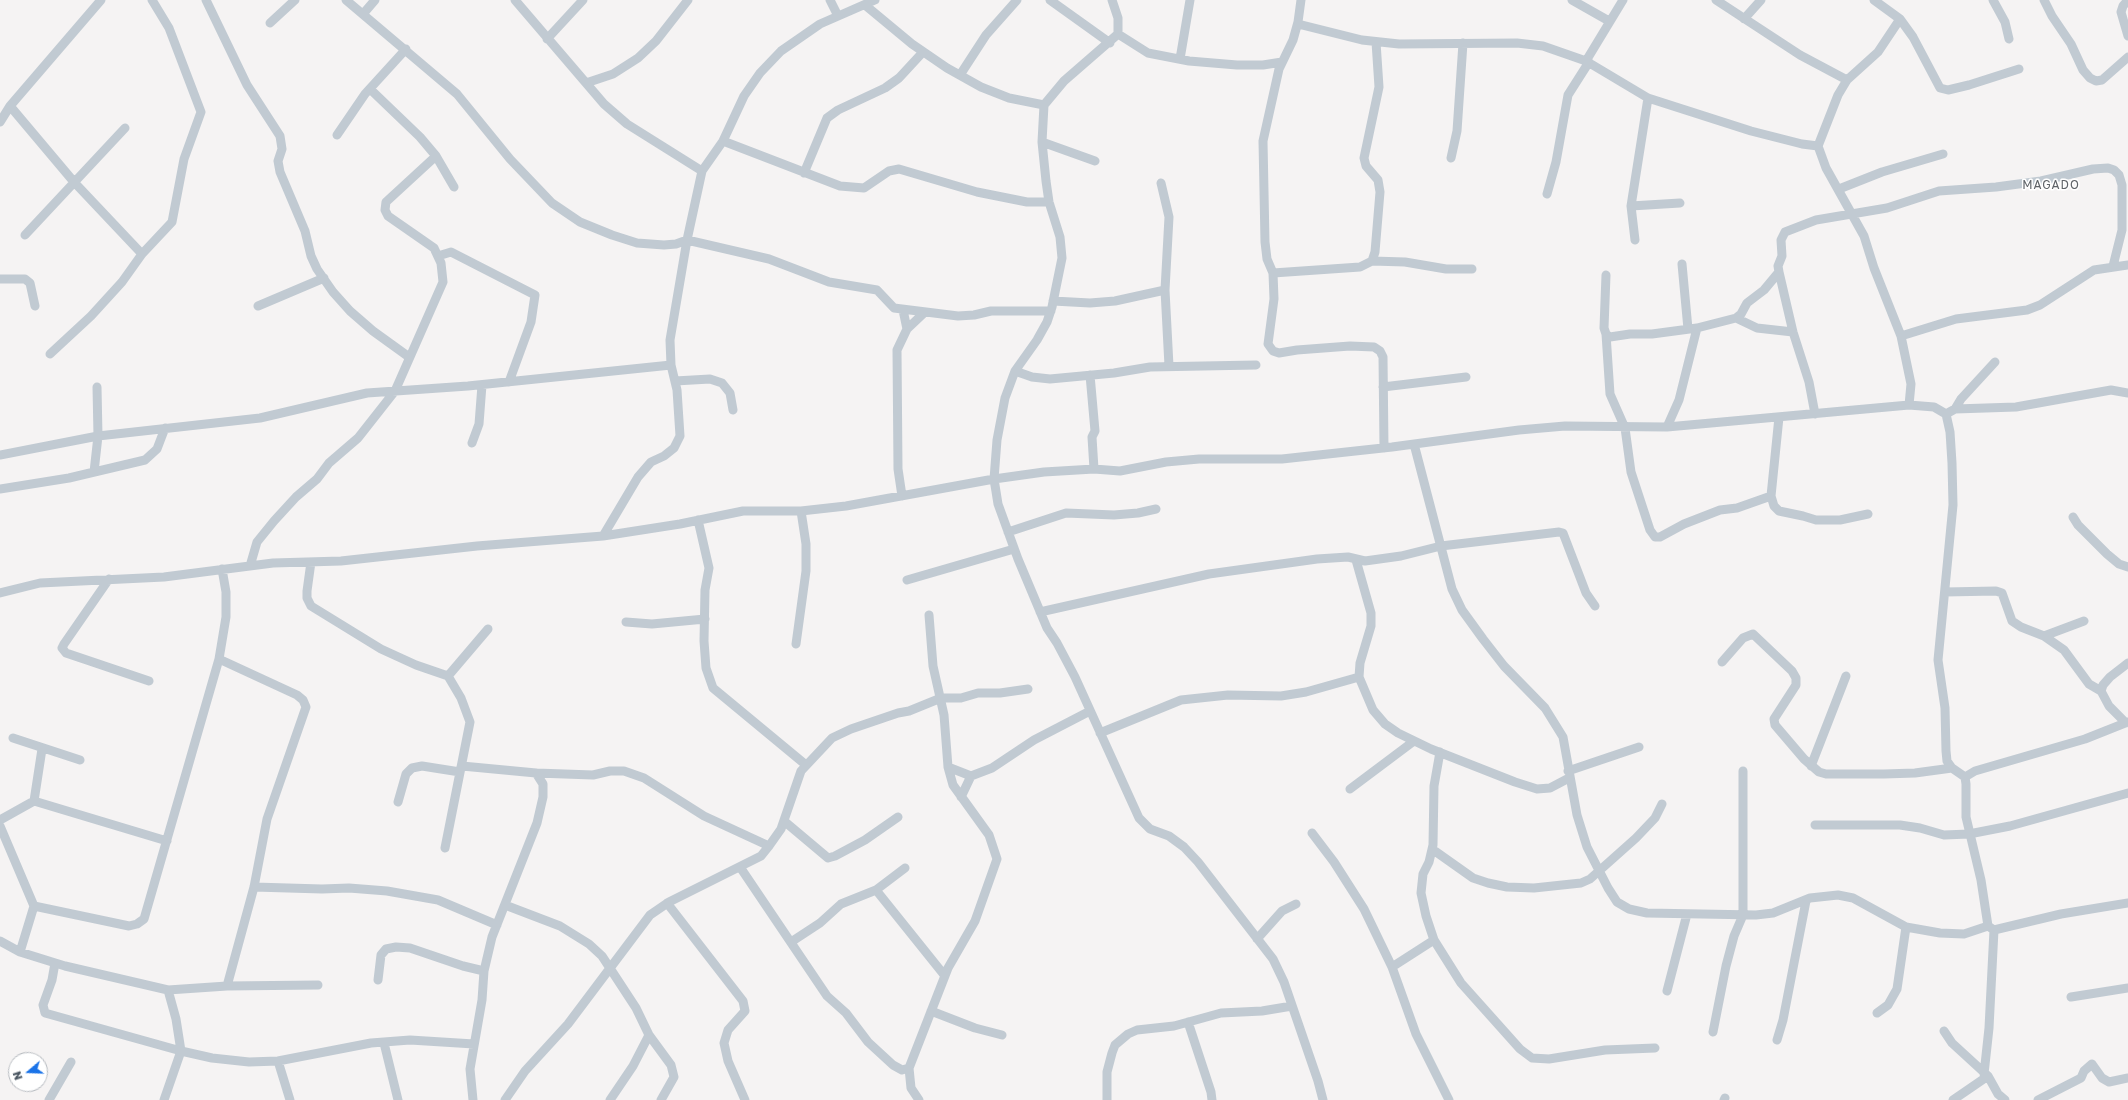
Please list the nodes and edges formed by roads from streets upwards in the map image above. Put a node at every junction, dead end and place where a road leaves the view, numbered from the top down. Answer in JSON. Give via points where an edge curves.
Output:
{"nodes":[{"id":1,"x":101,"y":0,"type":"edge"},
{"id":2,"x":152,"y":0,"type":"edge"},
{"id":3,"x":206,"y":0,"type":"edge"},
{"id":4,"x":295,"y":0,"type":"edge"},
{"id":5,"x":346,"y":0,"type":"edge"},
{"id":6,"x":375,"y":0,"type":"edge"},
{"id":7,"x":515,"y":0,"type":"edge"},
{"id":8,"x":583,"y":0,"type":"edge"},
{"id":9,"x":688,"y":0,"type":"edge"},
{"id":10,"x":830,"y":0,"type":"edge"},
{"id":11,"x":875,"y":0,"type":"edge"},
{"id":12,"x":1017,"y":0,"type":"edge"},
{"id":13,"x":1050,"y":0,"type":"edge"},
{"id":14,"x":1112,"y":0,"type":"edge"},
{"id":15,"x":1190,"y":0,"type":"edge"},
{"id":16,"x":1301,"y":0,"type":"edge"},
{"id":17,"x":1572,"y":0,"type":"edge"},
{"id":18,"x":1623,"y":0,"type":"edge"},
{"id":19,"x":1716,"y":0,"type":"edge"},
{"id":20,"x":1761,"y":0,"type":"edge"},
{"id":21,"x":1874,"y":0,"type":"edge"},
{"id":22,"x":1993,"y":0,"type":"edge"},
{"id":23,"x":2044,"y":0,"type":"edge"},
{"id":24,"x":2128,"y":0,"type":"edge"},
{"id":25,"x":865,"y":5,"type":"junction"},
{"id":26,"x":363,"y":14,"type":"junction"},
{"id":27,"x":838,"y":16,"type":"junction"},
{"id":28,"x":1744,"y":19,"type":"junction"},
{"id":29,"x":1900,"y":19,"type":"junction"},
{"id":30,"x":1609,"y":21,"type":"junction"},
{"id":31,"x":270,"y":23,"type":"dead end"},
{"id":32,"x":1298,"y":24,"type":"junction"},
{"id":33,"x":1118,"y":34,"type":"junction"},
{"id":34,"x":2128,"y":36,"type":"edge"},
{"id":35,"x":547,"y":39,"type":"junction"},
{"id":36,"x":2009,"y":39,"type":"dead end"},
{"id":37,"x":1376,"y":42,"type":"junction"},
{"id":38,"x":1110,"y":43,"type":"junction"},
{"id":39,"x":1463,"y":43,"type":"junction"},
{"id":40,"x":406,"y":49,"type":"junction"},
{"id":41,"x":923,"y":52,"type":"junction"},
{"id":42,"x":2128,"y":57,"type":"edge"},
{"id":43,"x":1180,"y":60,"type":"junction"},
{"id":44,"x":1588,"y":61,"type":"junction"},
{"id":45,"x":1282,"y":62,"type":"junction"},
{"id":46,"x":2019,"y":69,"type":"dead end"},
{"id":47,"x":960,"y":76,"type":"junction"},
{"id":48,"x":1847,"y":80,"type":"junction"},
{"id":49,"x":586,"y":83,"type":"junction"},
{"id":50,"x":370,"y":89,"type":"junction"},
{"id":51,"x":1648,"y":98,"type":"junction"},
{"id":52,"x":1044,"y":105,"type":"junction"},
{"id":53,"x":10,"y":106,"type":"junction"},
{"id":54,"x":0,"y":122,"type":"edge"},
{"id":55,"x":125,"y":128,"type":"dead end"},
{"id":56,"x":337,"y":135,"type":"dead end"},
{"id":57,"x":723,"y":141,"type":"junction"},
{"id":58,"x":1042,"y":142,"type":"junction"},
{"id":59,"x":1818,"y":146,"type":"junction"},
{"id":60,"x":1944,"y":154,"type":"dead end"},
{"id":61,"x":436,"y":156,"type":"junction"},
{"id":62,"x":1451,"y":158,"type":"dead end"},
{"id":63,"x":1095,"y":161,"type":"dead end"},
{"id":64,"x":702,"y":171,"type":"junction"},
{"id":65,"x":804,"y":173,"type":"junction"},
{"id":66,"x":74,"y":182,"type":"junction"},
{"id":67,"x":1161,"y":183,"type":"dead end"},
{"id":68,"x":454,"y":187,"type":"dead end"},
{"id":69,"x":1839,"y":189,"type":"junction"},
{"id":70,"x":1547,"y":194,"type":"dead end"},
{"id":71,"x":1049,"y":202,"type":"junction"},
{"id":72,"x":1680,"y":203,"type":"dead end"},
{"id":73,"x":1631,"y":206,"type":"junction"},
{"id":74,"x":1854,"y":216,"type":"junction"},
{"id":75,"x":25,"y":235,"type":"dead end"},
{"id":76,"x":687,"y":240,"type":"junction"},
{"id":77,"x":1635,"y":240,"type":"dead end"},
{"id":78,"x":142,"y":254,"type":"junction"},
{"id":79,"x":438,"y":256,"type":"junction"},
{"id":80,"x":1372,"y":261,"type":"junction"},
{"id":81,"x":1682,"y":264,"type":"dead end"},
{"id":82,"x":2128,"y":265,"type":"edge"},
{"id":83,"x":2113,"y":266,"type":"junction"},
{"id":84,"x":1472,"y":269,"type":"dead end"},
{"id":85,"x":1779,"y":272,"type":"junction"},
{"id":86,"x":1273,"y":273,"type":"junction"},
{"id":87,"x":1606,"y":276,"type":"dead end"},
{"id":88,"x":324,"y":278,"type":"junction"},
{"id":89,"x":0,"y":279,"type":"edge"},
{"id":90,"x":1165,"y":290,"type":"junction"},
{"id":91,"x":1053,"y":302,"type":"junction"},
{"id":92,"x":35,"y":306,"type":"dead end"},
{"id":93,"x":258,"y":306,"type":"dead end"},
{"id":94,"x":903,"y":310,"type":"junction"},
{"id":95,"x":1051,"y":311,"type":"junction"},
{"id":96,"x":925,"y":312,"type":"junction"},
{"id":97,"x":1736,"y":318,"type":"junction"},
{"id":98,"x":907,"y":329,"type":"junction"},
{"id":99,"x":1693,"y":329,"type":"junction"},
{"id":100,"x":1793,"y":332,"type":"junction"},
{"id":101,"x":1606,"y":334,"type":"junction"},
{"id":102,"x":1901,"y":336,"type":"junction"},
{"id":103,"x":50,"y":354,"type":"dead end"},
{"id":104,"x":409,"y":357,"type":"junction"},
{"id":105,"x":1995,"y":362,"type":"dead end"},
{"id":106,"x":672,"y":365,"type":"junction"},
{"id":107,"x":1256,"y":365,"type":"dead end"},
{"id":108,"x":1169,"y":366,"type":"junction"},
{"id":109,"x":1015,"y":371,"type":"junction"},
{"id":110,"x":1090,"y":375,"type":"junction"},
{"id":111,"x":1466,"y":377,"type":"dead end"},
{"id":112,"x":675,"y":381,"type":"junction"},
{"id":113,"x":509,"y":382,"type":"junction"},
{"id":114,"x":482,"y":385,"type":"junction"},
{"id":115,"x":97,"y":387,"type":"dead end"},
{"id":116,"x":1383,"y":387,"type":"junction"},
{"id":117,"x":395,"y":391,"type":"junction"},
{"id":118,"x":2128,"y":393,"type":"edge"},
{"id":119,"x":1909,"y":405,"type":"junction"},
{"id":120,"x":1955,"y":409,"type":"junction"},
{"id":121,"x":733,"y":410,"type":"dead end"},
{"id":122,"x":1815,"y":414,"type":"junction"},
{"id":123,"x":1946,"y":414,"type":"junction"},
{"id":124,"x":1779,"y":417,"type":"junction"},
{"id":125,"x":1667,"y":427,"type":"junction"},
{"id":126,"x":165,"y":428,"type":"junction"},
{"id":127,"x":1625,"y":428,"type":"junction"},
{"id":128,"x":98,"y":436,"type":"junction"},
{"id":129,"x":472,"y":443,"type":"dead end"},
{"id":130,"x":1414,"y":444,"type":"junction"},
{"id":131,"x":1384,"y":448,"type":"junction"},
{"id":132,"x":0,"y":455,"type":"edge"},
{"id":133,"x":1094,"y":469,"type":"junction"},
{"id":134,"x":94,"y":472,"type":"junction"},
{"id":135,"x":994,"y":479,"type":"junction"},
{"id":136,"x":0,"y":489,"type":"edge"},
{"id":137,"x":902,"y":496,"type":"junction"},
{"id":138,"x":1771,"y":496,"type":"junction"},
{"id":139,"x":1156,"y":509,"type":"dead end"},
{"id":140,"x":801,"y":512,"type":"junction"},
{"id":141,"x":1868,"y":514,"type":"dead end"},
{"id":142,"x":2073,"y":518,"type":"dead end"},
{"id":143,"x":698,"y":520,"type":"junction"},
{"id":144,"x":1008,"y":532,"type":"junction"},
{"id":145,"x":603,"y":536,"type":"junction"},
{"id":146,"x":1441,"y":546,"type":"junction"},
{"id":147,"x":1014,"y":549,"type":"junction"},
{"id":148,"x":1356,"y":560,"type":"junction"},
{"id":149,"x":311,"y":562,"type":"junction"},
{"id":150,"x":250,"y":566,"type":"junction"},
{"id":151,"x":2128,"y":567,"type":"edge"},
{"id":152,"x":222,"y":569,"type":"junction"},
{"id":153,"x":109,"y":579,"type":"junction"},
{"id":154,"x":907,"y":580,"type":"dead end"},
{"id":155,"x":1945,"y":592,"type":"junction"},
{"id":156,"x":0,"y":593,"type":"edge"},
{"id":157,"x":1595,"y":606,"type":"dead end"},
{"id":158,"x":1040,"y":612,"type":"junction"},
{"id":159,"x":929,"y":616,"type":"dead end"},
{"id":160,"x":705,"y":619,"type":"junction"},
{"id":161,"x":2084,"y":621,"type":"dead end"},
{"id":162,"x":626,"y":622,"type":"dead end"},
{"id":163,"x":488,"y":629,"type":"dead end"},
{"id":164,"x":2044,"y":636,"type":"junction"},
{"id":165,"x":796,"y":644,"type":"dead end"},
{"id":166,"x":219,"y":659,"type":"junction"},
{"id":167,"x":1722,"y":662,"type":"dead end"},
{"id":168,"x":2128,"y":663,"type":"edge"},
{"id":169,"x":448,"y":676,"type":"junction"},
{"id":170,"x":1846,"y":676,"type":"dead end"},
{"id":171,"x":1360,"y":677,"type":"junction"},
{"id":172,"x":149,"y":681,"type":"dead end"},
{"id":173,"x":1028,"y":689,"type":"dead end"},
{"id":174,"x":2101,"y":691,"type":"junction"},
{"id":175,"x":941,"y":698,"type":"junction"},
{"id":176,"x":1090,"y":711,"type":"junction"},
{"id":177,"x":2127,"y":723,"type":"edge"},
{"id":178,"x":1100,"y":733,"type":"junction"},
{"id":179,"x":13,"y":738,"type":"dead end"},
{"id":180,"x":1414,"y":741,"type":"junction"},
{"id":181,"x":1639,"y":746,"type":"dead end"},
{"id":182,"x":42,"y":749,"type":"junction"},
{"id":183,"x":1440,"y":752,"type":"junction"},
{"id":184,"x":80,"y":760,"type":"dead end"},
{"id":185,"x":806,"y":765,"type":"junction"},
{"id":186,"x":1811,"y":766,"type":"junction"},
{"id":187,"x":948,"y":767,"type":"junction"},
{"id":188,"x":1952,"y":768,"type":"junction"},
{"id":189,"x":461,"y":769,"type":"junction"},
{"id":190,"x":1743,"y":771,"type":"dead end"},
{"id":191,"x":536,"y":773,"type":"junction"},
{"id":192,"x":1569,"y":774,"type":"junction"},
{"id":193,"x":971,"y":776,"type":"junction"},
{"id":194,"x":1964,"y":777,"type":"junction"},
{"id":195,"x":1350,"y":789,"type":"dead end"},
{"id":196,"x":2128,"y":793,"type":"edge"},
{"id":197,"x":960,"y":797,"type":"junction"},
{"id":198,"x":34,"y":801,"type":"junction"},
{"id":199,"x":398,"y":802,"type":"dead end"},
{"id":200,"x":1662,"y":804,"type":"dead end"},
{"id":201,"x":898,"y":817,"type":"dead end"},
{"id":202,"x":0,"y":820,"type":"edge"},
{"id":203,"x":784,"y":821,"type":"junction"},
{"id":204,"x":1815,"y":825,"type":"dead end"},
{"id":205,"x":0,"y":826,"type":"edge"},
{"id":206,"x":1312,"y":833,"type":"dead end"},
{"id":207,"x":1969,"y":834,"type":"junction"},
{"id":208,"x":167,"y":842,"type":"junction"},
{"id":209,"x":769,"y":846,"type":"junction"},
{"id":210,"x":445,"y":848,"type":"dead end"},
{"id":211,"x":1432,"y":849,"type":"junction"},
{"id":212,"x":740,"y":867,"type":"junction"},
{"id":213,"x":905,"y":868,"type":"dead end"},
{"id":214,"x":1599,"y":870,"type":"junction"},
{"id":215,"x":254,"y":886,"type":"junction"},
{"id":216,"x":876,"y":890,"type":"junction"},
{"id":217,"x":1806,"y":901,"type":"junction"},
{"id":218,"x":667,"y":903,"type":"junction"},
{"id":219,"x":2128,"y":903,"type":"edge"},
{"id":220,"x":1296,"y":904,"type":"dead end"},
{"id":221,"x":505,"y":905,"type":"junction"},
{"id":222,"x":34,"y":906,"type":"junction"},
{"id":223,"x":1687,"y":914,"type":"junction"},
{"id":224,"x":1743,"y":915,"type":"junction"},
{"id":225,"x":497,"y":925,"type":"junction"},
{"id":226,"x":1906,"y":927,"type":"junction"},
{"id":227,"x":1991,"y":928,"type":"junction"},
{"id":228,"x":1257,"y":940,"type":"junction"},
{"id":229,"x":1434,"y":940,"type":"junction"},
{"id":230,"x":0,"y":941,"type":"edge"},
{"id":231,"x":791,"y":942,"type":"junction"},
{"id":232,"x":20,"y":952,"type":"junction"},
{"id":233,"x":55,"y":963,"type":"junction"},
{"id":234,"x":1392,"y":967,"type":"junction"},
{"id":235,"x":610,"y":968,"type":"junction"},
{"id":236,"x":484,"y":970,"type":"junction"},
{"id":237,"x":945,"y":976,"type":"junction"},
{"id":238,"x":378,"y":980,"type":"dead end"},
{"id":239,"x":318,"y":985,"type":"dead end"},
{"id":240,"x":227,"y":986,"type":"junction"},
{"id":241,"x":2128,"y":988,"type":"edge"},
{"id":242,"x":168,"y":990,"type":"junction"},
{"id":243,"x":1666,"y":991,"type":"dead end"},
{"id":244,"x":2071,"y":997,"type":"dead end"},
{"id":245,"x":1292,"y":1006,"type":"junction"},
{"id":246,"x":931,"y":1011,"type":"junction"},
{"id":247,"x":1877,"y":1013,"type":"dead end"},
{"id":248,"x":1188,"y":1022,"type":"junction"},
{"id":249,"x":1944,"y":1031,"type":"dead end"},
{"id":250,"x":1713,"y":1032,"type":"dead end"},
{"id":251,"x":1002,"y":1035,"type":"dead end"},
{"id":252,"x":649,"y":1036,"type":"junction"},
{"id":253,"x":1777,"y":1040,"type":"dead end"},
{"id":254,"x":384,"y":1043,"type":"junction"},
{"id":255,"x":474,"y":1044,"type":"junction"},
{"id":256,"x":1655,"y":1048,"type":"dead end"},
{"id":257,"x":181,"y":1051,"type":"junction"},
{"id":258,"x":278,"y":1061,"type":"junction"},
{"id":259,"x":71,"y":1062,"type":"dead end"},
{"id":260,"x":909,"y":1068,"type":"junction"},
{"id":261,"x":1986,"y":1075,"type":"junction"},
{"id":262,"x":2128,"y":1078,"type":"edge"},
{"id":263,"x":49,"y":1100,"type":"edge"},
{"id":264,"x":164,"y":1100,"type":"edge"},
{"id":265,"x":290,"y":1100,"type":"edge"},
{"id":266,"x":398,"y":1100,"type":"edge"},
{"id":267,"x":473,"y":1100,"type":"edge"},
{"id":268,"x":505,"y":1100,"type":"edge"},
{"id":269,"x":610,"y":1100,"type":"edge"},
{"id":270,"x":661,"y":1100,"type":"edge"},
{"id":271,"x":745,"y":1100,"type":"edge"},
{"id":272,"x":919,"y":1100,"type":"edge"},
{"id":273,"x":1107,"y":1100,"type":"edge"},
{"id":274,"x":1212,"y":1100,"type":"edge"},
{"id":275,"x":1322,"y":1100,"type":"edge"},
{"id":276,"x":1449,"y":1100,"type":"edge"},
{"id":277,"x":1953,"y":1100,"type":"edge"},
{"id":278,"x":2005,"y":1100,"type":"edge"},
{"id":279,"x":2038,"y":1100,"type":"edge"}],
"edges":[{"from":1,"to":53,"type":"street"},
{"from":2,"to":78,"type":"street","via":[[169,28],[201,112],[184,159],[172,222]]},
{"from":3,"to":88,"type":"street","via":[[247,85],[280,136],[280,172],[305,231],[311,256]]},
{"from":4,"to":31,"type":"street"},
{"from":5,"to":26,"type":"street"},
{"from":6,"to":26,"type":"street"},
{"from":7,"to":35,"type":"street"},
{"from":8,"to":35,"type":"street"},
{"from":9,"to":49,"type":"street","via":[[656,41],[638,58],[613,74]]},
{"from":10,"to":27,"type":"street"},
{"from":11,"to":25,"type":"street"},
{"from":12,"to":47,"type":"street","via":[[983,40]]},
{"from":13,"to":38,"type":"street"},
{"from":14,"to":33,"type":"street","via":[[1118,18]]},
{"from":15,"to":43,"type":"street"},
{"from":16,"to":32,"type":"street"},
{"from":17,"to":30,"type":"street"},
{"from":18,"to":30,"type":"street"},
{"from":19,"to":28,"type":"street"},
{"from":20,"to":28,"type":"street"},
{"from":21,"to":29,"type":"street"},
{"from":22,"to":36,"type":"street","via":[[2005,22]]},
{"from":23,"to":42,"type":"street","via":[[2090,78],[2102,80]]},
{"from":24,"to":34,"type":"street","via":[[2121,12]]},
{"from":25,"to":27,"type":"street"},
{"from":25,"to":41,"type":"street"},
{"from":26,"to":40,"type":"street"},
{"from":27,"to":57,"type":"street","via":[[820,24],[781,50],[744,96]]},
{"from":28,"to":48,"type":"street","via":[[1800,55]]},
{"from":29,"to":46,"type":"street","via":[[1913,36],[1940,88],[1948,90]]},
{"from":29,"to":48,"type":"street","via":[[1878,52]]},
{"from":30,"to":44,"type":"street"},
{"from":32,"to":37,"type":"street"},
{"from":32,"to":45,"type":"street"},
{"from":33,"to":38,"type":"street"},
{"from":33,"to":43,"type":"street","via":[[1148,53]]},
{"from":35,"to":49,"type":"street"},
{"from":37,"to":39,"type":"street"},
{"from":37,"to":80,"type":"street","via":[[1379,87],[1364,158],[1366,166],[1378,180],[1380,192]]},
{"from":38,"to":52,"type":"street","via":[[1064,80]]},
{"from":39,"to":44,"type":"street","via":[[1517,43],[1543,46]]},
{"from":39,"to":62,"type":"street","via":[[1457,131]]},
{"from":40,"to":50,"type":"street"},
{"from":40,"to":76,"type":"street","via":[[457,94],[510,159],[552,203],[580,222],[636,243],[664,245]]},
{"from":41,"to":47,"type":"street"},
{"from":41,"to":65,"type":"street","via":[[899,78],[885,88],[838,110],[827,118]]},
{"from":43,"to":45,"type":"street","via":[[1237,65]]},
{"from":44,"to":51,"type":"street"},
{"from":44,"to":70,"type":"street","via":[[1568,95],[1556,162]]},
{"from":45,"to":86,"type":"street","via":[[1263,141],[1265,242],[1267,258]]},
{"from":47,"to":52,"type":"street","via":[[1010,98]]},
{"from":48,"to":59,"type":"street","via":[[1838,95]]},
{"from":49,"to":64,"type":"street","via":[[627,124]]},
{"from":50,"to":56,"type":"street"},
{"from":50,"to":61,"type":"street"},
{"from":51,"to":59,"type":"street","via":[[1751,131]]},
{"from":51,"to":73,"type":"street"},
{"from":52,"to":58,"type":"street"},
{"from":53,"to":54,"type":"street"},
{"from":53,"to":66,"type":"street"},
{"from":55,"to":66,"type":"street"},
{"from":57,"to":64,"type":"street"},
{"from":57,"to":65,"type":"street"},
{"from":58,"to":63,"type":"street"},
{"from":58,"to":71,"type":"street"},
{"from":59,"to":69,"type":"street","via":[[1826,168]]},
{"from":60,"to":69,"type":"street","via":[[1882,172]]},
{"from":61,"to":68,"type":"street"},
{"from":61,"to":79,"type":"street","via":[[386,202],[385,210],[388,216],[434,248]]},
{"from":64,"to":76,"type":"street"},
{"from":65,"to":71,"type":"street","via":[[855,189],[864,188],[889,170],[899,169],[977,192],[1027,202]]},
{"from":66,"to":75,"type":"street"},
{"from":66,"to":78,"type":"street"},
{"from":67,"to":90,"type":"street","via":[[1169,217]]},
{"from":69,"to":74,"type":"street"},
{"from":71,"to":91,"type":"street","via":[[1060,236],[1062,258]]},
{"from":72,"to":73,"type":"street"},
{"from":73,"to":77,"type":"street"},
{"from":74,"to":83,"type":"street","via":[[1939,191],[1996,187],[2108,168],[2119,175],[2122,185],[2122,230]]},
{"from":74,"to":85,"type":"street","via":[[1816,220],[1785,232],[1781,240]]},
{"from":74,"to":102,"type":"street","via":[[1864,236]]},
{"from":76,"to":94,"type":"street","via":[[769,259],[829,282],[877,290],[894,308]]},
{"from":76,"to":106,"type":"street","via":[[670,340]]},
{"from":78,"to":103,"type":"street","via":[[122,282],[91,316]]},
{"from":79,"to":104,"type":"street","via":[[443,282]]},
{"from":79,"to":113,"type":"street","via":[[451,252],[535,295],[531,322]]},
{"from":80,"to":84,"type":"street","via":[[1405,262],[1446,269]]},
{"from":80,"to":86,"type":"street","via":[[1360,267]]},
{"from":81,"to":99,"type":"street"},
{"from":82,"to":83,"type":"street"},
{"from":83,"to":102,"type":"street","via":[[2094,270],[2040,305],[2027,310],[1956,319]]},
{"from":85,"to":97,"type":"street","via":[[1764,290],[1747,303]]},
{"from":85,"to":100,"type":"street"},
{"from":86,"to":116,"type":"street","via":[[1274,299],[1268,344],[1272,351],[1279,353],[1350,346],[1374,347],[1383,357]]},
{"from":87,"to":101,"type":"street"},
{"from":88,"to":93,"type":"street"},
{"from":88,"to":104,"type":"street","via":[[350,311],[373,332]]},
{"from":89,"to":92,"type":"street","via":[[25,279],[30,283]]},
{"from":90,"to":91,"type":"street","via":[[1114,301]]},
{"from":90,"to":108,"type":"street"},
{"from":91,"to":95,"type":"street"},
{"from":94,"to":96,"type":"street"},
{"from":94,"to":98,"type":"street"},
{"from":95,"to":96,"type":"street","via":[[991,311],[958,316]]},
{"from":95,"to":109,"type":"street","via":[[1037,340]]},
{"from":96,"to":98,"type":"street"},
{"from":97,"to":99,"type":"street"},
{"from":97,"to":100,"type":"street","via":[[1757,328]]},
{"from":98,"to":137,"type":"street","via":[[897,350],[896,365],[898,469]]},
{"from":99,"to":101,"type":"street","via":[[1610,337]]},
{"from":99,"to":125,"type":"street","via":[[1678,400]]},
{"from":100,"to":122,"type":"street","via":[[1808,376]]},
{"from":101,"to":127,"type":"street","via":[[1610,394]]},
{"from":102,"to":119,"type":"street","via":[[1911,384]]},
{"from":104,"to":117,"type":"street"},
{"from":105,"to":120,"type":"street"},
{"from":106,"to":112,"type":"street"},
{"from":106,"to":113,"type":"street"},
{"from":107,"to":108,"type":"street"},
{"from":108,"to":110,"type":"street"},
{"from":109,"to":110,"type":"street","via":[[1032,377],[1050,379]]},
{"from":109,"to":135,"type":"street","via":[[1005,398],[997,440]]},
{"from":110,"to":133,"type":"street","via":[[1095,431],[1092,437]]},
{"from":111,"to":116,"type":"street"},
{"from":112,"to":121,"type":"street","via":[[710,379],[722,383],[730,393]]},
{"from":112,"to":145,"type":"street","via":[[680,436],[674,448],[651,462],[638,477]]},
{"from":113,"to":114,"type":"street"},
{"from":114,"to":117,"type":"street"},
{"from":114,"to":129,"type":"street","via":[[479,424]]},
{"from":115,"to":128,"type":"street"},
{"from":116,"to":131,"type":"street"},
{"from":117,"to":126,"type":"street","via":[[367,393],[260,418]]},
{"from":117,"to":150,"type":"street","via":[[358,438],[329,462],[317,478],[274,521],[257,542]]},
{"from":118,"to":120,"type":"street","via":[[2111,390],[2016,407]]},
{"from":119,"to":122,"type":"street"},
{"from":119,"to":123,"type":"street","via":[[1934,407]]},
{"from":120,"to":123,"type":"street"},
{"from":122,"to":124,"type":"street"},
{"from":123,"to":155,"type":"street","via":[[1950,432],[1953,505]]},
{"from":124,"to":125,"type":"street"},
{"from":124,"to":138,"type":"street"},
{"from":125,"to":127,"type":"street"},
{"from":126,"to":128,"type":"street"},
{"from":126,"to":134,"type":"street","via":[[157,449],[145,460]]},
{"from":127,"to":130,"type":"street","via":[[1564,426]]},
{"from":127,"to":138,"type":"street","via":[[1630,472],[1650,530],[1655,537],[1720,510],[1737,508]]},
{"from":128,"to":132,"type":"street"},
{"from":128,"to":134,"type":"street"},
{"from":130,"to":131,"type":"street"},
{"from":130,"to":146,"type":"street"},
{"from":131,"to":133,"type":"street","via":[[1282,459],[1200,459],[1166,462],[1120,471]]},
{"from":133,"to":135,"type":"street"},
{"from":134,"to":136,"type":"street"},
{"from":135,"to":137,"type":"street"},
{"from":135,"to":144,"type":"street","via":[[998,504]]},
{"from":137,"to":140,"type":"street"},
{"from":138,"to":141,"type":"street","via":[[1774,506],[1779,511],[1816,520],[1840,520]]},
{"from":139,"to":144,"type":"street","via":[[1114,515],[1066,513]]},
{"from":140,"to":143,"type":"street","via":[[743,511]]},
{"from":140,"to":165,"type":"street","via":[[806,544],[806,571]]},
{"from":142,"to":151,"type":"street","via":[[2107,554],[2119,564]]},
{"from":143,"to":145,"type":"street"},
{"from":143,"to":160,"type":"street","via":[[709,568],[705,590]]},
{"from":144,"to":147,"type":"street"},
{"from":145,"to":149,"type":"street"},
{"from":146,"to":148,"type":"street","via":[[1402,556]]},
{"from":146,"to":157,"type":"street","via":[[1563,533],[1586,593]]},
{"from":146,"to":192,"type":"street","via":[[1452,589],[1462,610],[1504,666],[1554,721],[1563,737]]},
{"from":147,"to":154,"type":"street"},
{"from":147,"to":158,"type":"street"},
{"from":148,"to":158,"type":"street","via":[[1348,557],[1317,559],[1209,574]]},
{"from":148,"to":171,"type":"street","via":[[1371,613],[1371,626],[1360,663]]},
{"from":149,"to":150,"type":"street"},
{"from":149,"to":169,"type":"street","via":[[307,591],[311,606],[381,649]]},
{"from":150,"to":152,"type":"street"},
{"from":152,"to":153,"type":"street","via":[[164,577]]},
{"from":152,"to":166,"type":"street","via":[[226,592],[226,617]]},
{"from":153,"to":156,"type":"street","via":[[40,583]]},
{"from":153,"to":172,"type":"street","via":[[62,648],[66,653]]},
{"from":155,"to":164,"type":"street","via":[[1990,590],[2002,593],[2012,621]]},
{"from":155,"to":188,"type":"street","via":[[1938,660],[1945,708],[1946,751]]},
{"from":158,"to":176,"type":"street"},
{"from":159,"to":175,"type":"street","via":[[933,666]]},
{"from":160,"to":162,"type":"street","via":[[652,624]]},
{"from":160,"to":185,"type":"street","via":[[706,668],[713,688]]},
{"from":161,"to":164,"type":"street"},
{"from":163,"to":169,"type":"street"},
{"from":164,"to":174,"type":"street","via":[[2070,655],[2089,684]]},
{"from":166,"to":208,"type":"street"},
{"from":166,"to":215,"type":"street","via":[[297,695],[306,707],[266,819]]},
{"from":167,"to":186,"type":"street","via":[[1742,638],[1753,634],[1792,671],[1796,685],[1774,719],[1775,726]]},
{"from":168,"to":174,"type":"street","via":[[2110,677]]},
{"from":169,"to":189,"type":"street","via":[[461,698],[470,722]]},
{"from":170,"to":186,"type":"street"},
{"from":171,"to":178,"type":"street","via":[[1281,696],[1228,694],[1181,700]]},
{"from":171,"to":180,"type":"street","via":[[1373,710],[1385,724]]},
{"from":173,"to":175,"type":"street","via":[[978,693],[961,698]]},
{"from":174,"to":177,"type":"street","via":[[2109,706]]},
{"from":175,"to":185,"type":"street","via":[[832,738]]},
{"from":175,"to":187,"type":"street"},
{"from":176,"to":178,"type":"street"},
{"from":176,"to":193,"type":"street","via":[[1034,740],[992,768]]},
{"from":177,"to":194,"type":"street","via":[[2084,739],[1975,771]]},
{"from":178,"to":228,"type":"street","via":[[1139,818],[1150,829],[1169,836],[1184,847]]},
{"from":179,"to":182,"type":"street"},
{"from":180,"to":183,"type":"street"},
{"from":180,"to":195,"type":"street"},
{"from":181,"to":192,"type":"street"},
{"from":182,"to":184,"type":"street"},
{"from":182,"to":198,"type":"street"},
{"from":183,"to":192,"type":"street","via":[[1537,789],[1550,788]]},
{"from":183,"to":211,"type":"street","via":[[1434,786]]},
{"from":185,"to":203,"type":"street","via":[[801,771]]},
{"from":186,"to":188,"type":"street","via":[[1826,774],[1915,773]]},
{"from":187,"to":193,"type":"street"},
{"from":187,"to":197,"type":"street","via":[[953,785]]},
{"from":188,"to":194,"type":"street"},
{"from":189,"to":191,"type":"street"},
{"from":189,"to":199,"type":"street","via":[[422,766],[412,768],[406,774]]},
{"from":189,"to":210,"type":"street"},
{"from":190,"to":224,"type":"street"},
{"from":191,"to":209,"type":"street","via":[[593,775],[624,771],[644,778],[704,816]]},
{"from":191,"to":221,"type":"street","via":[[543,784],[538,823]]},
{"from":192,"to":214,"type":"street","via":[[1577,815],[1587,847]]},
{"from":193,"to":197,"type":"street"},
{"from":194,"to":207,"type":"street"},
{"from":196,"to":207,"type":"street","via":[[2010,826]]},
{"from":197,"to":237,"type":"street","via":[[989,835],[997,859],[975,921]]},
{"from":198,"to":202,"type":"street"},
{"from":198,"to":208,"type":"street"},
{"from":200,"to":214,"type":"street","via":[[1655,818],[1636,838]]},
{"from":201,"to":203,"type":"street","via":[[865,840],[828,858]]},
{"from":203,"to":209,"type":"street"},
{"from":204,"to":207,"type":"street","via":[[1900,825],[1944,835]]},
{"from":205,"to":222,"type":"street"},
{"from":206,"to":234,"type":"street","via":[[1364,909]]},
{"from":207,"to":227,"type":"street"},
{"from":208,"to":222,"type":"street","via":[[144,919],[137,924],[128,926]]},
{"from":209,"to":212,"type":"street","via":[[761,856]]},
{"from":211,"to":214,"type":"street","via":[[1473,878],[1507,887],[1563,887],[1590,879]]},
{"from":211,"to":229,"type":"street","via":[[1423,874],[1421,893]]},
{"from":212,"to":218,"type":"street"},
{"from":212,"to":231,"type":"street"},
{"from":213,"to":216,"type":"street"},
{"from":214,"to":223,"type":"street","via":[[1618,902],[1630,909]]},
{"from":215,"to":225,"type":"street","via":[[349,888],[394,892],[438,900]]},
{"from":215,"to":240,"type":"street"},
{"from":216,"to":231,"type":"street","via":[[841,904],[820,923]]},
{"from":216,"to":237,"type":"street"},
{"from":217,"to":224,"type":"street","via":[[1773,913]]},
{"from":217,"to":226,"type":"street","via":[[1826,896],[1853,898]]},
{"from":217,"to":253,"type":"street"},
{"from":218,"to":235,"type":"street","via":[[650,915]]},
{"from":218,"to":271,"type":"street","via":[[743,1001],[745,1011],[728,1030],[724,1043],[728,1061]]},
{"from":219,"to":227,"type":"street"},
{"from":220,"to":228,"type":"street","via":[[1282,911]]},
{"from":221,"to":225,"type":"street"},
{"from":221,"to":235,"type":"street","via":[[560,926],[589,944]]},
{"from":222,"to":232,"type":"street"},
{"from":223,"to":224,"type":"street"},
{"from":223,"to":243,"type":"street"},
{"from":224,"to":250,"type":"street","via":[[1726,966]]},
{"from":225,"to":236,"type":"street"},
{"from":226,"to":227,"type":"street","via":[[1964,934]]},
{"from":226,"to":247,"type":"street","via":[[1897,989],[1888,1005]]},
{"from":227,"to":261,"type":"street"},
{"from":228,"to":245,"type":"street","via":[[1273,959]]},
{"from":229,"to":234,"type":"street"},
{"from":229,"to":256,"type":"street","via":[[1441,954],[1476,1000],[1520,1049],[1532,1058],[1549,1059],[1605,1050]]},
{"from":230,"to":232,"type":"street"},
{"from":231,"to":260,"type":"street","via":[[827,996],[846,1014],[868,1042],[893,1065],[902,1070]]},
{"from":232,"to":233,"type":"street"},
{"from":233,"to":242,"type":"street"},
{"from":233,"to":257,"type":"street","via":[[43,1005],[45,1013]]},
{"from":234,"to":276,"type":"street","via":[[1416,1034]]},
{"from":235,"to":252,"type":"street","via":[[636,1008]]},
{"from":235,"to":268,"type":"street","via":[[568,1024],[525,1071]]},
{"from":236,"to":238,"type":"street","via":[[463,966],[410,948],[396,947],[386,949],[381,955]]},
{"from":236,"to":255,"type":"street","via":[[482,1000]]},
{"from":237,"to":246,"type":"street"},
{"from":239,"to":240,"type":"street"},
{"from":240,"to":242,"type":"street"},
{"from":241,"to":244,"type":"street"},
{"from":242,"to":257,"type":"street"},
{"from":245,"to":248,"type":"street","via":[[1262,1011],[1221,1013]]},
{"from":245,"to":275,"type":"street"},
{"from":246,"to":251,"type":"street","via":[[975,1028]]},
{"from":246,"to":260,"type":"street"},
{"from":248,"to":273,"type":"street","via":[[1137,1030],[1121,1038],[1115,1045],[1107,1072]]},
{"from":248,"to":274,"type":"street"},
{"from":249,"to":261,"type":"street"},
{"from":252,"to":269,"type":"street","via":[[634,1066]]},
{"from":252,"to":270,"type":"street","via":[[671,1065],[674,1077]]},
{"from":254,"to":255,"type":"street","via":[[410,1040]]},
{"from":254,"to":258,"type":"street","via":[[371,1043]]},
{"from":254,"to":266,"type":"street"},
{"from":255,"to":267,"type":"street","via":[[470,1069]]},
{"from":257,"to":258,"type":"street","via":[[249,1062]]},
{"from":257,"to":264,"type":"street"},
{"from":258,"to":265,"type":"street"},
{"from":259,"to":263,"type":"street"},
{"from":260,"to":272,"type":"street","via":[[911,1088]]},
{"from":261,"to":277,"type":"street"},
{"from":261,"to":278,"type":"street"},
{"from":262,"to":279,"type":"street","via":[[2109,1082],[2102,1078],[2092,1064],[2081,1078]]}]}
